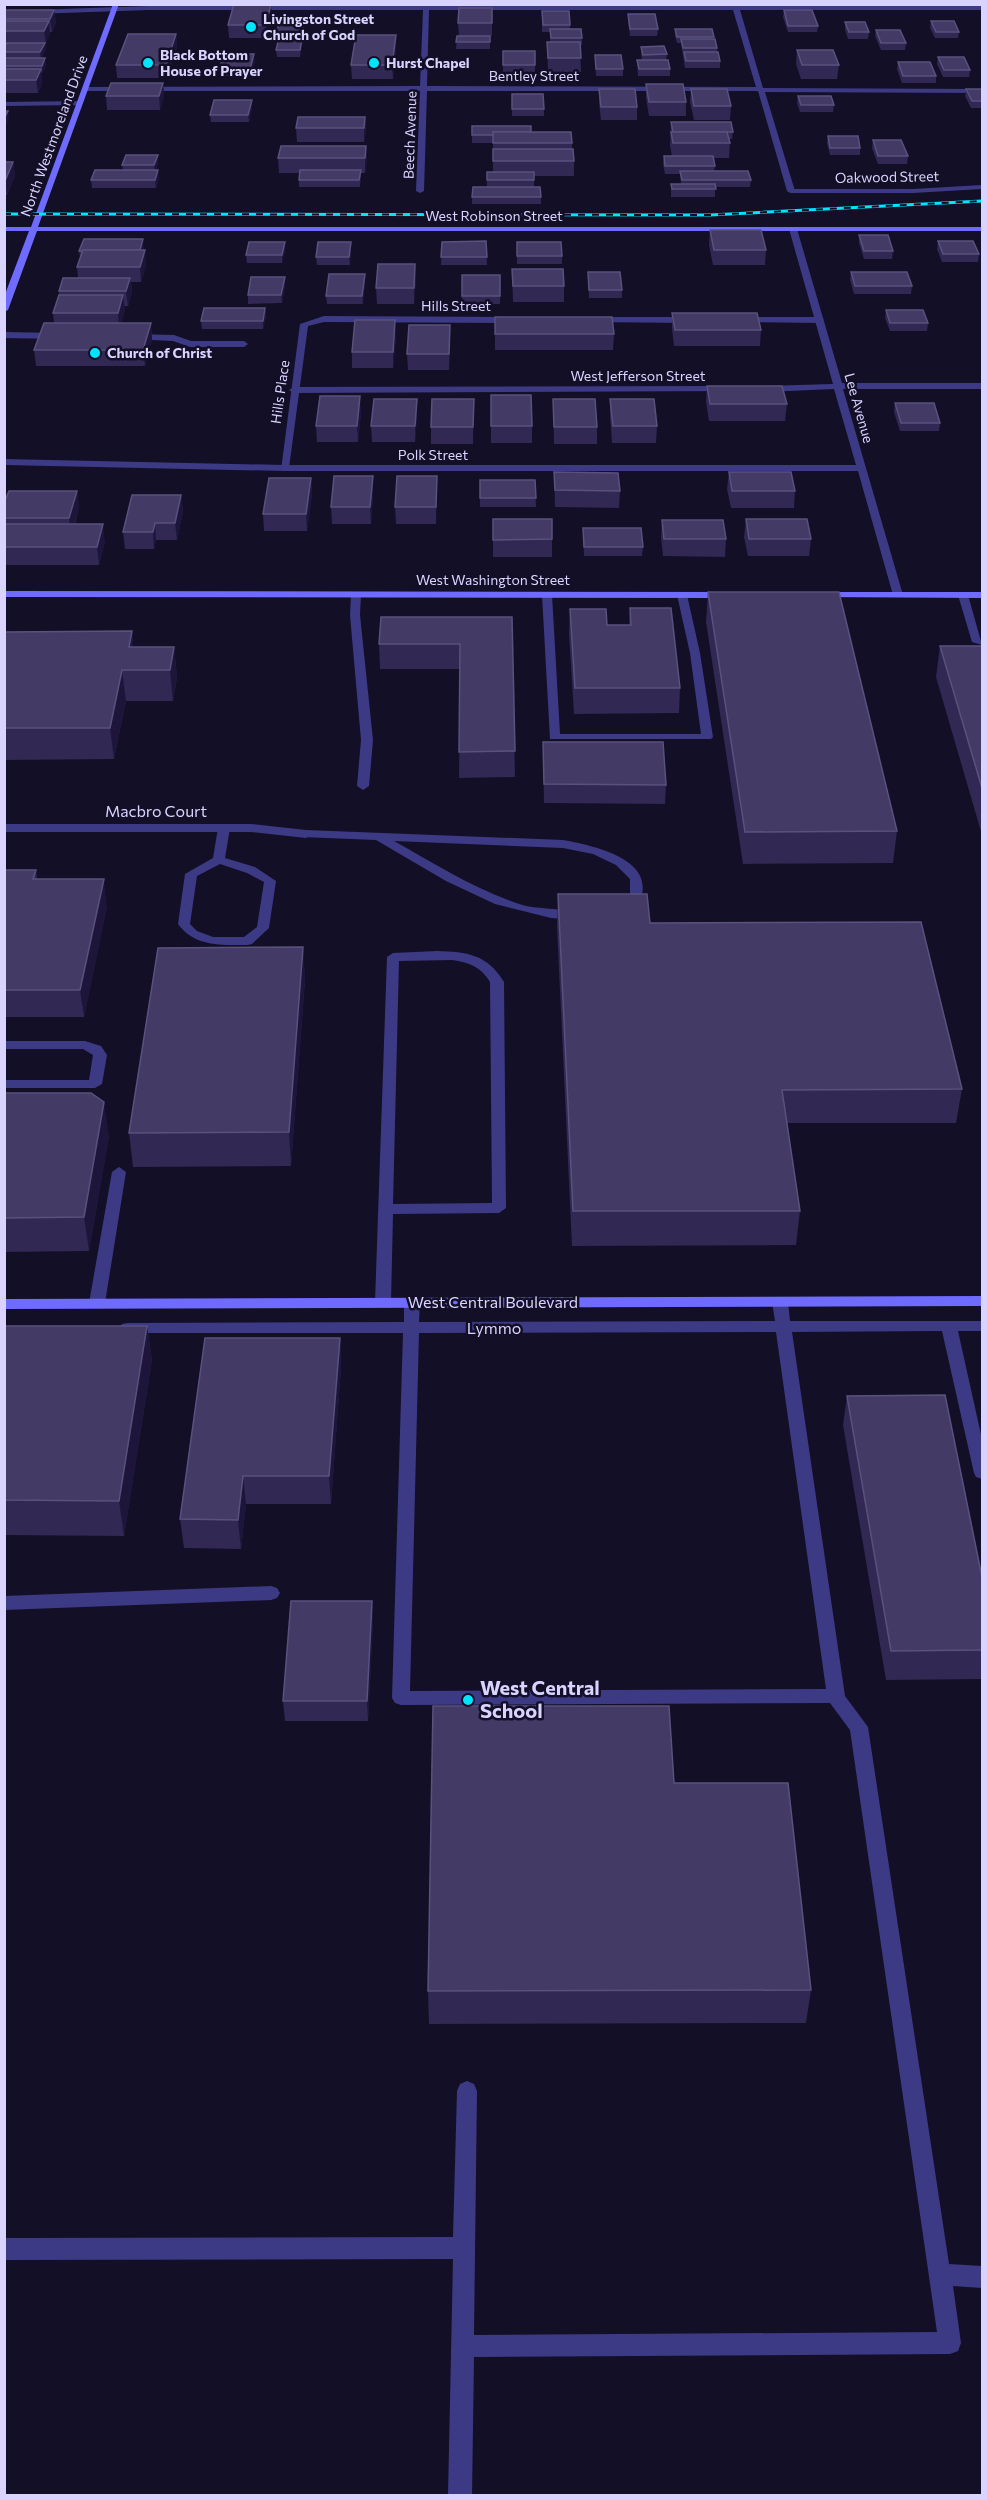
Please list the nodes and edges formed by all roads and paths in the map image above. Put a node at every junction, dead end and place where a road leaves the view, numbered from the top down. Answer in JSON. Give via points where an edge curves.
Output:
{"nodes":[{"id":1,"x":735,"y":6,"type":"edge"},
{"id":2,"x":115,"y":7,"type":"edge"},
{"id":3,"x":426,"y":8,"type":"junction"},
{"id":4,"x":982,"y":8,"type":"edge"},
{"id":5,"x":4,"y":13,"type":"edge"},
{"id":6,"x":423,"y":88,"type":"junction"},
{"id":7,"x":86,"y":89,"type":"junction"},
{"id":8,"x":760,"y":89,"type":"junction"},
{"id":9,"x":982,"y":91,"type":"edge"},
{"id":10,"x":4,"y":104,"type":"edge"},
{"id":11,"x":80,"y":104,"type":"junction"},
{"id":12,"x":982,"y":187,"type":"edge"},
{"id":13,"x":420,"y":191,"type":"dead end"},
{"id":14,"x":4,"y":229,"type":"edge"},
{"id":15,"x":34,"y":229,"type":"junction"},
{"id":16,"x":793,"y":229,"type":"junction"},
{"id":17,"x":982,"y":229,"type":"edge"},
{"id":18,"x":4,"y":310,"type":"edge"},
{"id":19,"x":522,"y":320,"type":"edge"},
{"id":20,"x":581,"y":320,"type":"edge"},
{"id":21,"x":698,"y":320,"type":"edge"},
{"id":22,"x":733,"y":320,"type":"edge"},
{"id":23,"x":820,"y":320,"type":"junction"},
{"id":24,"x":309,"y":321,"type":"joint"},
{"id":25,"x":4,"y":335,"type":"edge"},
{"id":26,"x":63,"y":336,"type":"edge"},
{"id":27,"x":120,"y":337,"type":"edge"},
{"id":28,"x":244,"y":344,"type":"dead end"},
{"id":29,"x":982,"y":386,"type":"edge"},
{"id":30,"x":838,"y":387,"type":"junction"},
{"id":31,"x":744,"y":389,"type":"edge"},
{"id":32,"x":756,"y":389,"type":"edge"},
{"id":33,"x":294,"y":390,"type":"junction"},
{"id":34,"x":4,"y":462,"type":"edge"},
{"id":35,"x":284,"y":468,"type":"junction"},
{"id":36,"x":862,"y":468,"type":"junction"},
{"id":37,"x":4,"y":594,"type":"edge"},
{"id":38,"x":682,"y":595,"type":"junction"},
{"id":39,"x":742,"y":595,"type":"edge"},
{"id":40,"x":814,"y":595,"type":"edge"},
{"id":41,"x":898,"y":595,"type":"junction"},
{"id":42,"x":963,"y":595,"type":"junction"},
{"id":43,"x":982,"y":595,"type":"edge"},
{"id":44,"x":356,"y":596,"type":"junction"},
{"id":45,"x":547,"y":596,"type":"junction"},
{"id":46,"x":982,"y":642,"type":"edge"},
{"id":47,"x":363,"y":786,"type":"dead end"},
{"id":48,"x":4,"y":828,"type":"edge"},
{"id":49,"x":224,"y":828,"type":"junction"},
{"id":50,"x":380,"y":838,"type":"junction"},
{"id":51,"x":219,"y":860,"type":"junction"},
{"id":52,"x":615,"y":911,"type":"edge"},
{"id":53,"x":595,"y":915,"type":"edge"},
{"id":54,"x":4,"y":1045,"type":"edge"},
{"id":55,"x":4,"y":1084,"type":"edge"},
{"id":56,"x":119,"y":1172,"type":"dead end"},
{"id":57,"x":386,"y":1209,"type":"junction"},
{"id":58,"x":982,"y":1301,"type":"edge"},
{"id":59,"x":383,"y":1302,"type":"junction"},
{"id":60,"x":412,"y":1302,"type":"junction"},
{"id":61,"x":780,"y":1302,"type":"junction"},
{"id":62,"x":97,"y":1303,"type":"junction"},
{"id":63,"x":4,"y":1304,"type":"edge"},
{"id":64,"x":949,"y":1326,"type":"junction"},
{"id":65,"x":982,"y":1326,"type":"edge"},
{"id":66,"x":784,"y":1327,"type":"junction"},
{"id":67,"x":112,"y":1328,"type":"edge"},
{"id":68,"x":411,"y":1328,"type":"junction"},
{"id":69,"x":982,"y":1473,"type":"edge"},
{"id":70,"x":271,"y":1593,"type":"dead end"},
{"id":71,"x":4,"y":1602,"type":"edge"},
{"id":72,"x":836,"y":1696,"type":"junction"},
{"id":73,"x":466,"y":2091,"type":"dead end"},
{"id":74,"x":464,"y":2248,"type":"junction"},
{"id":75,"x":4,"y":2249,"type":"edge"},
{"id":76,"x":940,"y":2274,"type":"junction"},
{"id":77,"x":982,"y":2277,"type":"edge"},
{"id":78,"x":462,"y":2346,"type":"junction"},
{"id":79,"x":460,"y":2496,"type":"edge"}],
"edges":[{"from":1,"to":3,"type":"street"},
{"from":1,"to":4,"type":"street"},
{"from":1,"to":8,"type":"street"},
{"from":2,"to":3,"type":"street"},
{"from":2,"to":5,"type":"street"},
{"from":2,"to":7,"type":"street","name":"North Westmoreland Drive"},
{"from":3,"to":6,"type":"street","name":"Beech Avenue"},
{"from":6,"to":7,"type":"street","name":"Bentley Street"},
{"from":6,"to":8,"type":"street","name":"Bentley Street"},
{"from":6,"to":13,"type":"street","name":"Beech Avenue"},
{"from":7,"to":11,"type":"street","name":"North Westmoreland Drive"},
{"from":8,"to":9,"type":"street","name":"Bentley Street"},
{"from":8,"to":12,"type":"street","name":"Oakwood Street","via":[[791,191]]},
{"from":10,"to":11,"type":"street"},
{"from":11,"to":15,"type":"street","name":"North Westmoreland Drive"},
{"from":14,"to":15,"type":"street","name":"West Robinson Street"},
{"from":15,"to":16,"type":"street","name":"West Robinson Street"},
{"from":15,"to":18,"type":"street","name":"North Westmoreland Drive"},
{"from":16,"to":17,"type":"street","name":"West Robinson Street"},
{"from":16,"to":23,"type":"street","name":"Lee Avenue"},
{"from":19,"to":24,"type":"street","name":"Hills Street"},
{"from":20,"to":21,"type":"street"},
{"from":22,"to":23,"type":"street"},
{"from":23,"to":30,"type":"street","name":"Lee Avenue"},
{"from":24,"to":33,"type":"street","name":"Hills Place","via":[[302,328]]},
{"from":25,"to":26,"type":"street"},
{"from":27,"to":28,"type":"street","via":[[174,338],[190,344]]},
{"from":29,"to":30,"type":"street"},
{"from":30,"to":32,"type":"street"},
{"from":30,"to":36,"type":"street","name":"Lee Avenue"},
{"from":31,"to":33,"type":"street","name":"West Jefferson Street"},
{"from":33,"to":35,"type":"street","name":"Hills Place"},
{"from":34,"to":35,"type":"street","name":"Polk Street"},
{"from":35,"to":36,"type":"street","name":"Polk Street"},
{"from":36,"to":41,"type":"street","name":"Lee Avenue"},
{"from":37,"to":44,"type":"street","name":"West Washington Street"},
{"from":38,"to":39,"type":"street","name":"West Washington Street"},
{"from":38,"to":45,"type":"street","name":"West Washington Street"},
{"from":38,"to":45,"type":"street","via":[[707,737],[554,737]]},
{"from":40,"to":41,"type":"street"},
{"from":41,"to":42,"type":"street"},
{"from":42,"to":43,"type":"street"},
{"from":42,"to":46,"type":"street","via":[[977,642]]},
{"from":44,"to":45,"type":"street","name":"West Washington Street"},
{"from":44,"to":47,"type":"street","via":[[367,740]]},
{"from":48,"to":49,"type":"street","name":"Macbro Court"},
{"from":49,"to":50,"type":"street","name":"Macbro Court"},
{"from":49,"to":51,"type":"street"},
{"from":50,"to":52,"type":"street","name":"Macbro Court","via":[[589,848],[622,864],[634,877],[638,890],[633,904]]},
{"from":50,"to":53,"type":"street","via":[[521,910]]},
{"from":51,"to":51,"type":"street","via":[[191,874],[184,924],[192,934],[212,941],[247,941],[263,928],[270,880]]},
{"from":54,"to":55,"type":"street","via":[[85,1045],[96,1049],[100,1056],[96,1084]]},
{"from":56,"to":62,"type":"street"},
{"from":57,"to":57,"type":"street","via":[[499,1208],[497,982],[487,966],[463,957],[393,957]]},
{"from":57,"to":59,"type":"street"},
{"from":58,"to":61,"type":"street","name":"West Central Boulevard"},
{"from":59,"to":60,"type":"street","name":"West Central Boulevard"},
{"from":59,"to":62,"type":"street","name":"West Central Boulevard"},
{"from":60,"to":61,"type":"street","name":"West Central Boulevard"},
{"from":60,"to":68,"type":"street"},
{"from":61,"to":66,"type":"street"},
{"from":62,"to":63,"type":"street","name":"West Central Boulevard"},
{"from":64,"to":65,"type":"street","name":"Lymmo"},
{"from":64,"to":66,"type":"street","name":"Lymmo"},
{"from":64,"to":69,"type":"street"},
{"from":66,"to":68,"type":"street","name":"Lymmo"},
{"from":66,"to":72,"type":"street"},
{"from":67,"to":68,"type":"street","name":"Lymmo"},
{"from":68,"to":72,"type":"street","via":[[401,1698]]},
{"from":70,"to":71,"type":"street"},
{"from":72,"to":76,"type":"street","via":[[860,1727]]},
{"from":73,"to":74,"type":"street"},
{"from":74,"to":75,"type":"street"},
{"from":74,"to":78,"type":"street"},
{"from":76,"to":77,"type":"street"},
{"from":76,"to":78,"type":"street","via":[[950,2343]]},
{"from":78,"to":79,"type":"street"}]}
